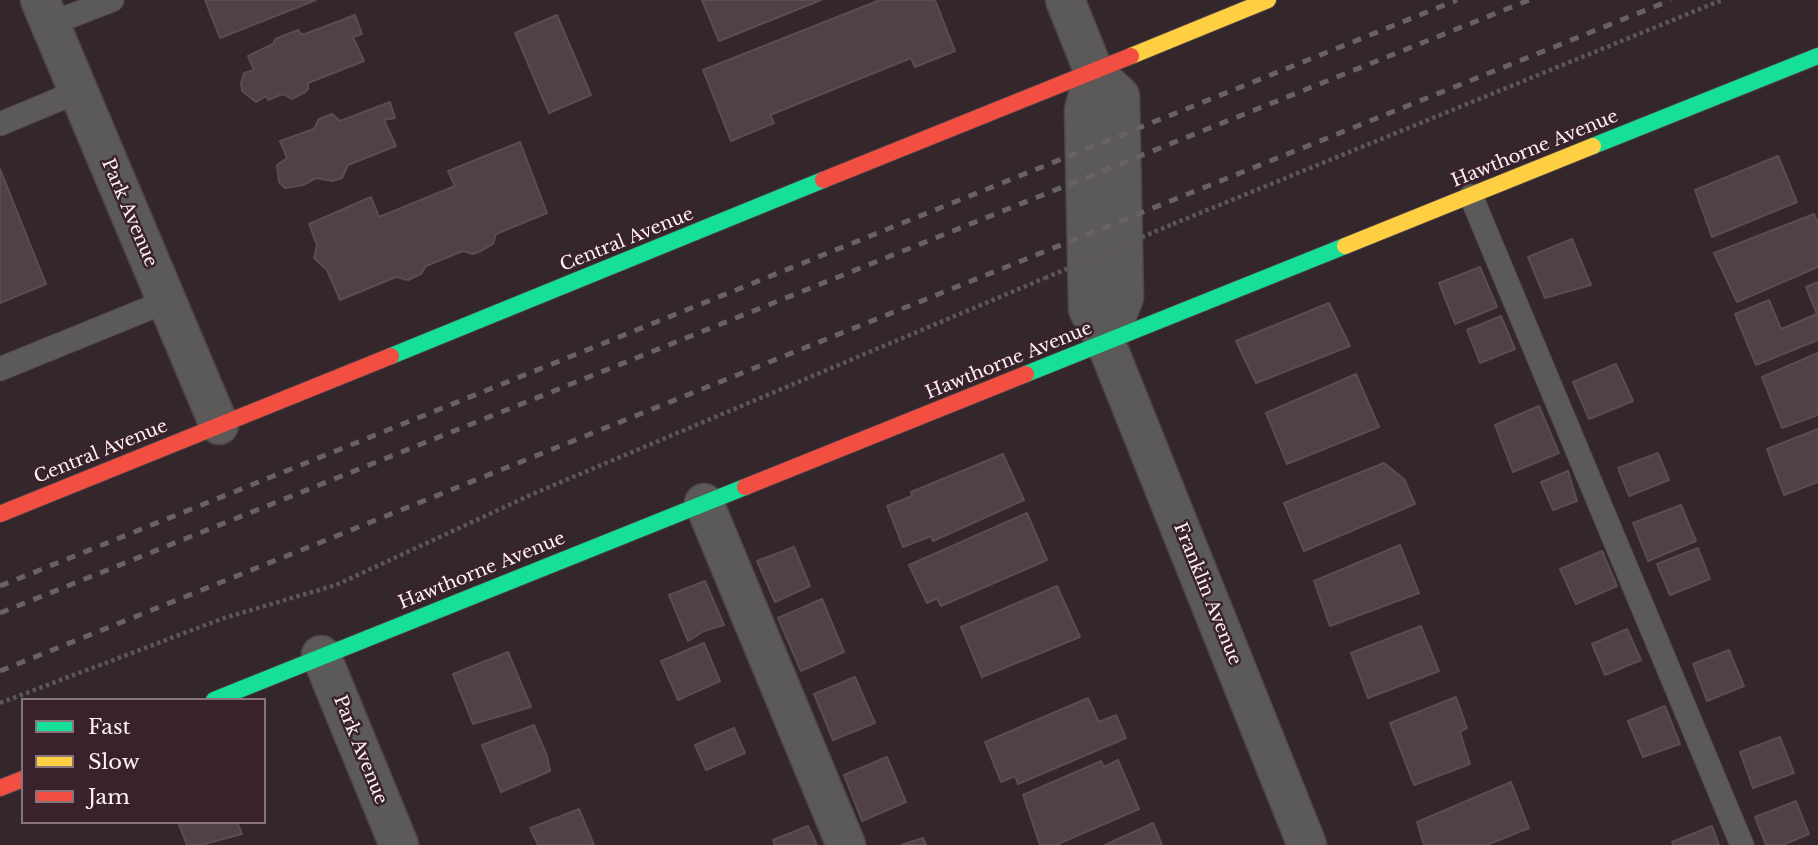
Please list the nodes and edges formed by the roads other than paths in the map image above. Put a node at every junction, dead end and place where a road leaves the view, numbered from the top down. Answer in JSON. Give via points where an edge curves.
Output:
{"nodes":[{"id":1,"x":112,"y":0,"type":"edge"},
{"id":2,"x":1065,"y":0,"type":"edge"},
{"id":3,"x":1268,"y":0,"type":"edge"},
{"id":4,"x":45,"y":12,"type":"edge"},
{"id":5,"x":1818,"y":55,"type":"edge"},
{"id":6,"x":1094,"y":72,"type":"junction"},
{"id":7,"x":79,"y":91,"type":"junction"},
{"id":8,"x":0,"y":124,"type":"edge"},
{"id":9,"x":1471,"y":195,"type":"junction"},
{"id":10,"x":167,"y":301,"type":"junction"},
{"id":11,"x":1106,"y":343,"type":"junction"},
{"id":12,"x":0,"y":369,"type":"edge"},
{"id":13,"x":219,"y":425,"type":"junction"},
{"id":14,"x":704,"y":503,"type":"junction"},
{"id":15,"x":0,"y":514,"type":"edge"},
{"id":16,"x":321,"y":656,"type":"junction"},
{"id":17,"x":219,"y":698,"type":"edge"},
{"id":18,"x":21,"y":780,"type":"edge"},
{"id":19,"x":0,"y":788,"type":"edge"},
{"id":20,"x":399,"y":845,"type":"edge"},
{"id":21,"x":846,"y":845,"type":"edge"},
{"id":22,"x":1307,"y":845,"type":"edge"},
{"id":23,"x":1742,"y":845,"type":"edge"}],
"edges":[{"from":1,"to":4,"type":"lane"},
{"from":2,"to":6,"type":"street"},
{"from":3,"to":6,"type":"street","name":"Central Avenue"},
{"from":4,"to":7,"type":"street","name":"Park Avenue"},
{"from":5,"to":9,"type":"street","name":"Hawthorne Avenue"},
{"from":6,"to":11,"type":"street","via":[[1120,96],[1124,297]]},
{"from":6,"to":13,"type":"street","name":"Central Avenue"},
{"from":7,"to":8,"type":"lane"},
{"from":7,"to":10,"type":"street","name":"Park Avenue"},
{"from":9,"to":11,"type":"street","name":"Hawthorne Avenue"},
{"from":9,"to":23,"type":"lane"},
{"from":10,"to":12,"type":"lane"},
{"from":10,"to":13,"type":"street","name":"Park Avenue"},
{"from":11,"to":14,"type":"street","name":"Hawthorne Avenue"},
{"from":11,"to":22,"type":"street","name":"Franklin Avenue"},
{"from":13,"to":15,"type":"street","name":"Central Avenue"},
{"from":14,"to":16,"type":"street","name":"Hawthorne Avenue"},
{"from":14,"to":21,"type":"street"},
{"from":16,"to":17,"type":"street","name":"Hawthorne Avenue"},
{"from":16,"to":20,"type":"street","name":"Park Avenue"},
{"from":18,"to":19,"type":"street"}]}
